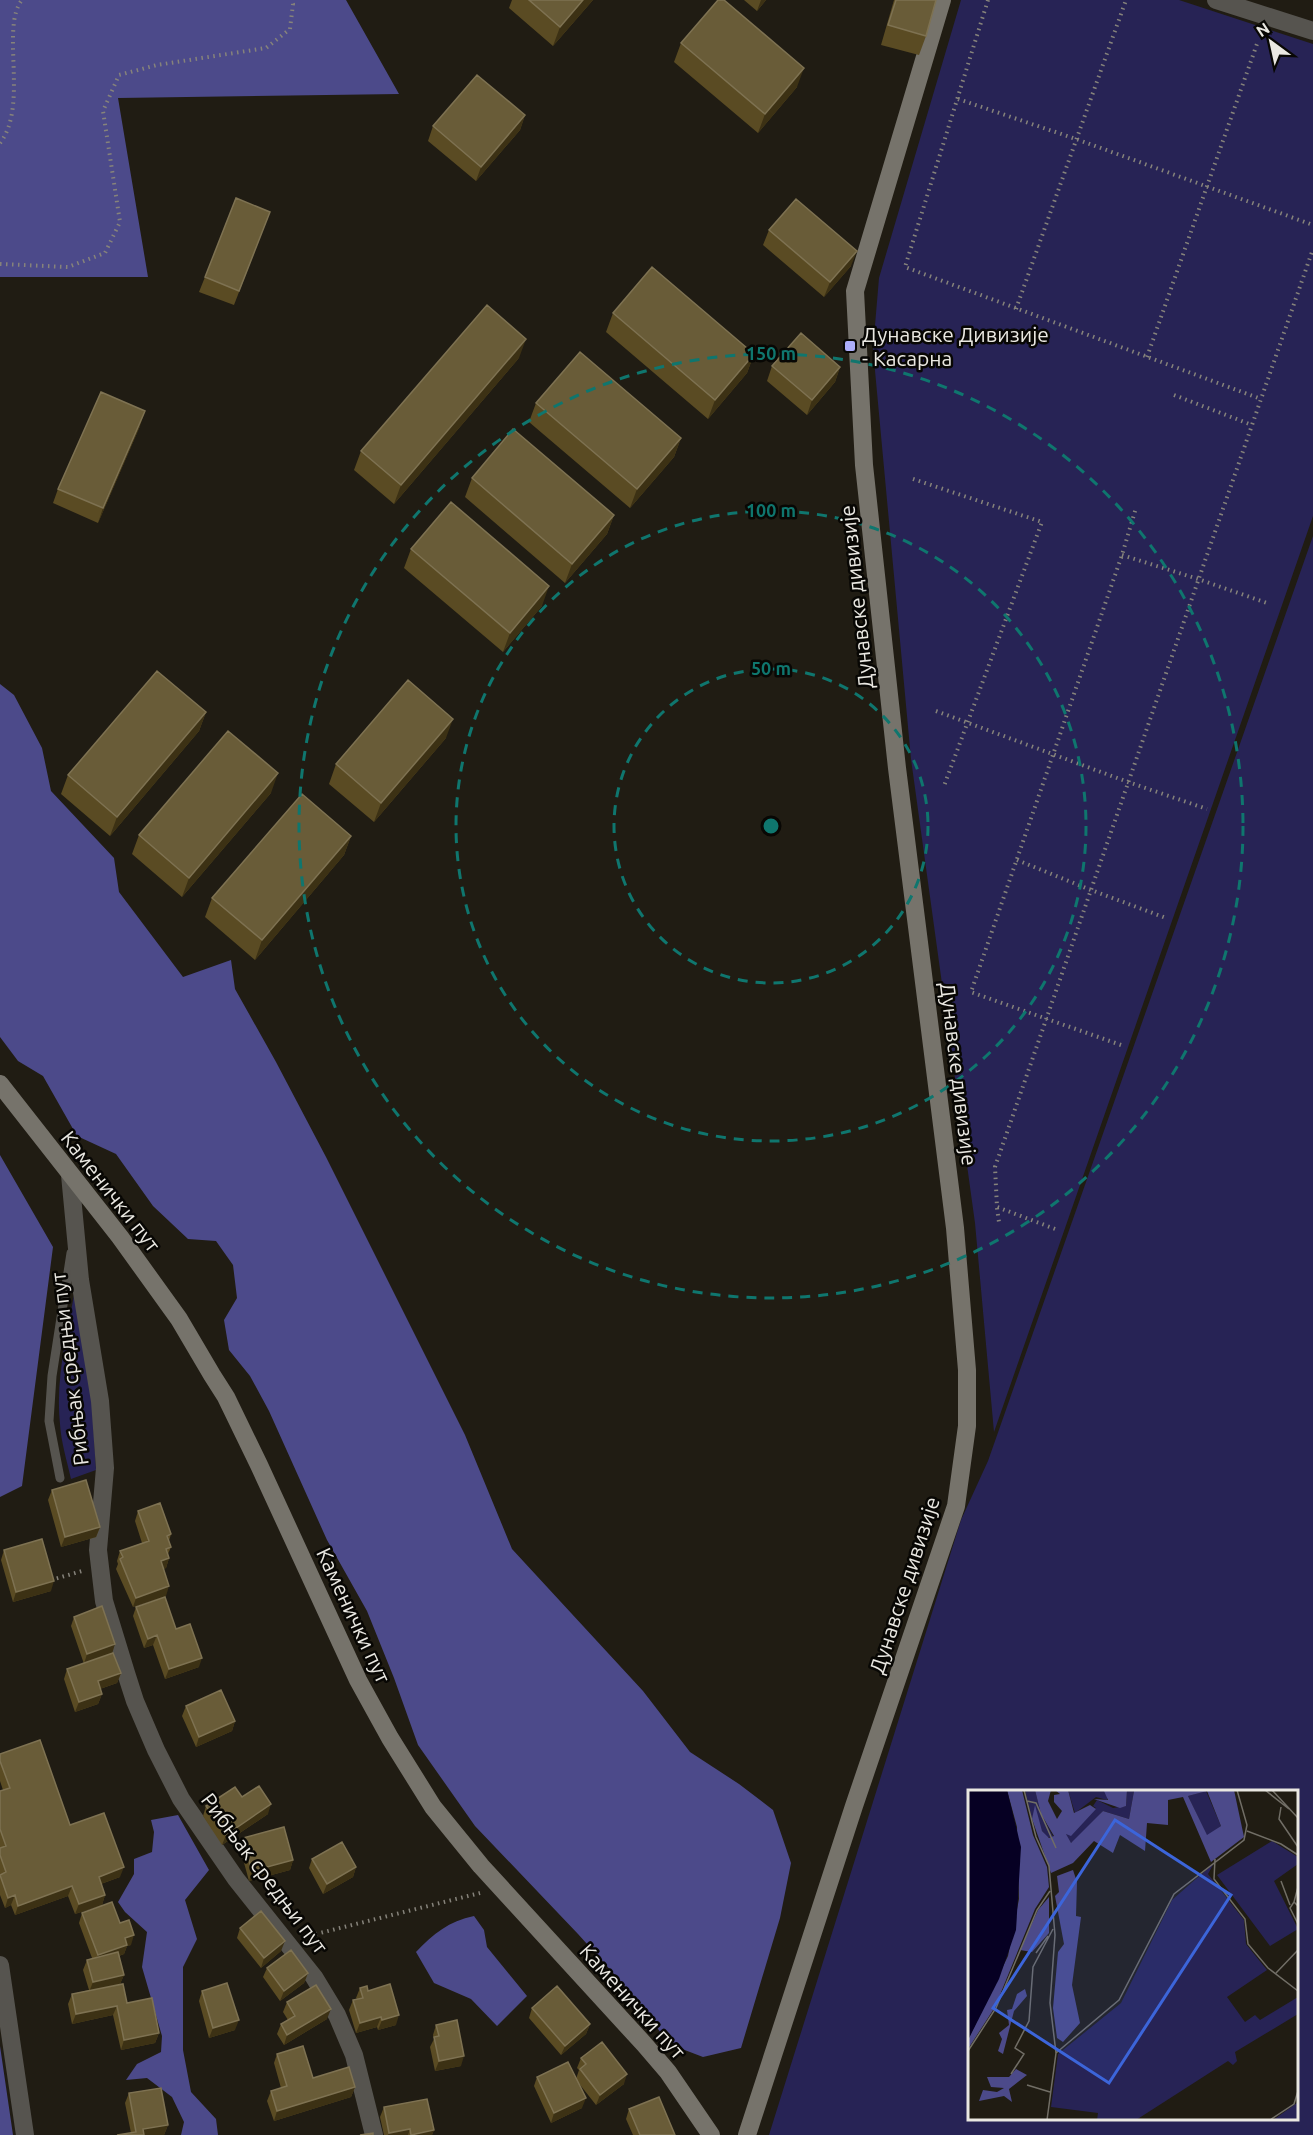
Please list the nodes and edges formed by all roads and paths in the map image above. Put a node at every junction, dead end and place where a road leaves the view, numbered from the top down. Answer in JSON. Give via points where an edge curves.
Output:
{"nodes":[{"id":1,"x":22,"y":0,"type":"edge"},
{"id":2,"x":291,"y":0,"type":"edge"},
{"id":3,"x":942,"y":0,"type":"edge"},
{"id":4,"x":988,"y":0,"type":"edge"},
{"id":5,"x":1125,"y":0,"type":"edge"},
{"id":6,"x":1216,"y":0,"type":"edge"},
{"id":7,"x":8,"y":20,"type":"dead end"},
{"id":8,"x":1313,"y":31,"type":"edge"},
{"id":9,"x":1258,"y":41,"type":"dead end"},
{"id":10,"x":7,"y":62,"type":"dead end"},
{"id":11,"x":958,"y":99,"type":"junction"},
{"id":12,"x":1076,"y":139,"type":"junction"},
{"id":13,"x":0,"y":143,"type":"edge"},
{"id":14,"x":1207,"y":186,"type":"junction"},
{"id":15,"x":1313,"y":225,"type":"edge"},
{"id":16,"x":1313,"y":249,"type":"edge"},
{"id":17,"x":0,"y":264,"type":"edge"},
{"id":18,"x":1016,"y":309,"type":"junction"},
{"id":19,"x":1147,"y":357,"type":"junction"},
{"id":20,"x":1174,"y":395,"type":"dead end"},
{"id":21,"x":1261,"y":399,"type":"junction"},
{"id":22,"x":1252,"y":425,"type":"junction"},
{"id":23,"x":914,"y":479,"type":"dead end"},
{"id":24,"x":1136,"y":508,"type":"dead end"},
{"id":25,"x":1122,"y":555,"type":"junction"},
{"id":26,"x":1198,"y":579,"type":"junction"},
{"id":27,"x":1267,"y":603,"type":"dead end"},
{"id":28,"x":936,"y":711,"type":"dead end"},
{"id":29,"x":969,"y":723,"type":"junction"},
{"id":30,"x":1054,"y":753,"type":"junction"},
{"id":31,"x":1128,"y":782,"type":"junction"},
{"id":32,"x":944,"y":786,"type":"dead end"},
{"id":33,"x":1207,"y":809,"type":"dead end"},
{"id":34,"x":1017,"y":860,"type":"junction"},
{"id":35,"x":1090,"y":890,"type":"junction"},
{"id":36,"x":1166,"y":918,"type":"dead end"},
{"id":37,"x":1046,"y":1018,"type":"junction"},
{"id":38,"x":1121,"y":1045,"type":"dead end"},
{"id":39,"x":0,"y":1084,"type":"edge"},
{"id":40,"x":70,"y":1175,"type":"junction"},
{"id":41,"x":997,"y":1207,"type":"junction"},
{"id":42,"x":999,"y":1222,"type":"dead end"},
{"id":43,"x":1055,"y":1229,"type":"dead end"},
{"id":44,"x":75,"y":1230,"type":"junction"},
{"id":45,"x":60,"y":1478,"type":"dead end"},
{"id":46,"x":100,"y":1566,"type":"junction"},
{"id":47,"x":48,"y":1581,"type":"edge"},
{"id":48,"x":487,"y":1892,"type":"dead end"},
{"id":49,"x":286,"y":1941,"type":"junction"},
{"id":50,"x":0,"y":1965,"type":"edge"},
{"id":51,"x":25,"y":2135,"type":"edge"},
{"id":52,"x":374,"y":2135,"type":"edge"},
{"id":53,"x":711,"y":2135,"type":"edge"},
{"id":54,"x":747,"y":2135,"type":"edge"}],
"edges":[{"from":1,"to":7,"type":"path"},
{"from":2,"to":17,"type":"path","via":[[290,29],[266,48],[119,75],[103,111],[120,222],[105,253],[68,267]]},
{"from":3,"to":54,"type":"street","name":"Дунавске дивизије","via":[[855,291],[864,465],[897,768],[955,1228],[967,1370],[967,1426],[956,1506]]},
{"from":4,"to":11,"type":"path"},
{"from":5,"to":12,"type":"path"},
{"from":6,"to":8,"type":"street"},
{"from":9,"to":14,"type":"path"},
{"from":10,"to":13,"type":"path","via":[[10,114]]},
{"from":11,"to":12,"type":"path"},
{"from":11,"to":18,"type":"path","via":[[905,267]]},
{"from":12,"to":14,"type":"path"},
{"from":12,"to":18,"type":"path"},
{"from":14,"to":15,"type":"path"},
{"from":14,"to":19,"type":"path"},
{"from":16,"to":21,"type":"path"},
{"from":18,"to":19,"type":"path"},
{"from":19,"to":21,"type":"path"},
{"from":20,"to":22,"type":"path"},
{"from":21,"to":22,"type":"path"},
{"from":22,"to":26,"type":"path"},
{"from":23,"to":29,"type":"path","via":[[1042,522]]},
{"from":24,"to":25,"type":"path"},
{"from":25,"to":26,"type":"path"},
{"from":25,"to":30,"type":"path"},
{"from":26,"to":27,"type":"path"},
{"from":26,"to":31,"type":"path"},
{"from":28,"to":29,"type":"path"},
{"from":29,"to":30,"type":"path"},
{"from":29,"to":32,"type":"path"},
{"from":30,"to":31,"type":"path"},
{"from":30,"to":34,"type":"path"},
{"from":31,"to":33,"type":"path"},
{"from":31,"to":35,"type":"path"},
{"from":34,"to":35,"type":"path"},
{"from":34,"to":37,"type":"path","via":[[971,992]]},
{"from":35,"to":36,"type":"path"},
{"from":35,"to":37,"type":"path"},
{"from":37,"to":38,"type":"path"},
{"from":37,"to":41,"type":"path","via":[[995,1167]]},
{"from":39,"to":40,"type":"street","name":"Каменички пут"},
{"from":40,"to":44,"type":"street","name":"Рибњак средњи пут"},
{"from":40,"to":53,"type":"street","name":"Каменички пут","via":[[179,1319],[226,1397],[358,1680],[433,1807],[481,1866],[668,2072]]},
{"from":41,"to":42,"type":"path"},
{"from":41,"to":43,"type":"path"},
{"from":44,"to":45,"type":"lane","via":[[52,1376],[50,1421]]},
{"from":44,"to":46,"type":"street","name":"Рибњак средњи пут","via":[[100,1401],[105,1468]]},
{"from":46,"to":47,"type":"path"},
{"from":46,"to":49,"type":"street","name":"Рибњак средњи пут","via":[[104,1601],[135,1701],[156,1750],[182,1799],[230,1870]]},
{"from":48,"to":49,"type":"path"},
{"from":49,"to":52,"type":"street","name":"Рибњак средњи пут","via":[[337,2015],[354,2055]]},
{"from":50,"to":51,"type":"street"}]}
